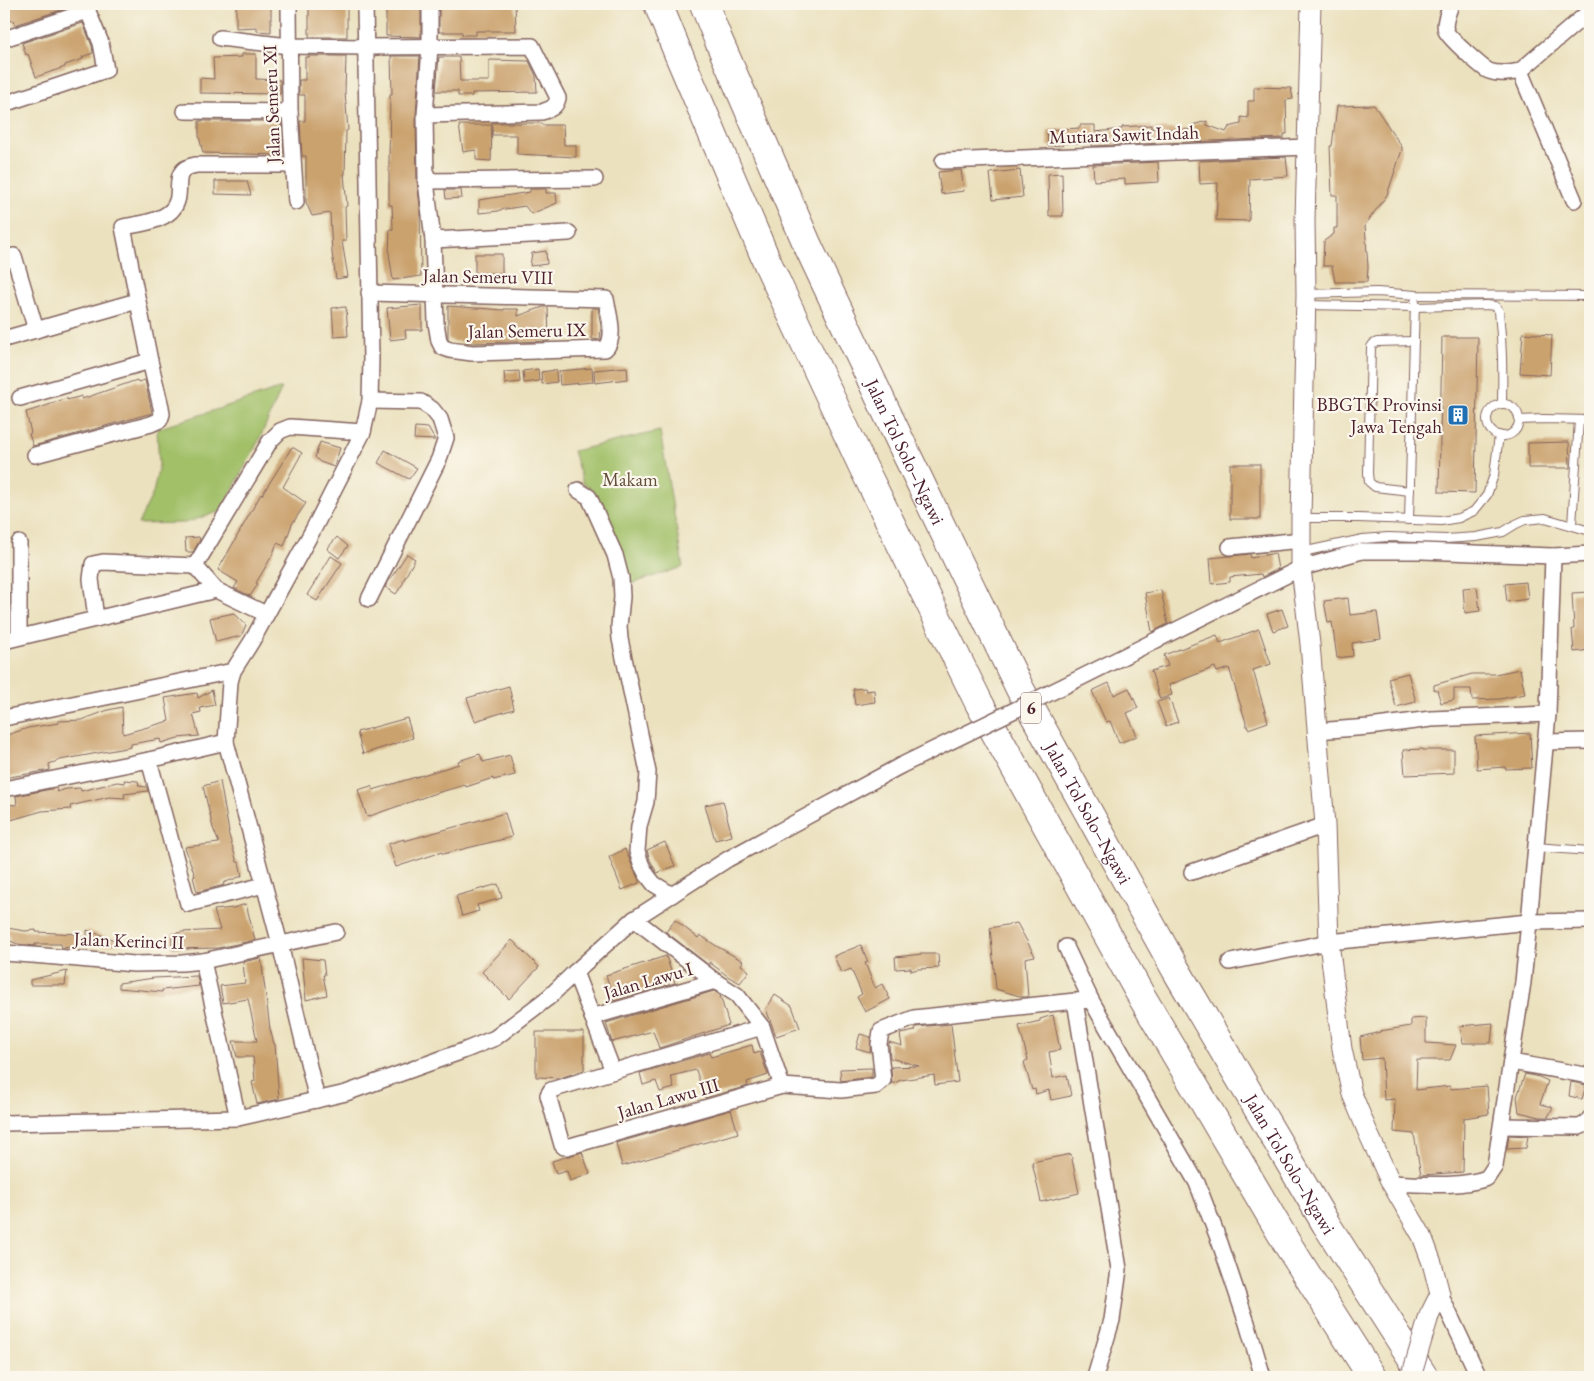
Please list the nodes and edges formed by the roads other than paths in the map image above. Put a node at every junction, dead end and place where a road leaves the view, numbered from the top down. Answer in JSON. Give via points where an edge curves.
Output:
{"nodes":[{"id":1,"x":289,"y":4,"type":"edge"},
{"id":2,"x":364,"y":4,"type":"edge"},
{"id":3,"x":430,"y":4,"type":"edge"},
{"id":4,"x":658,"y":4,"type":"edge"},
{"id":5,"x":704,"y":4,"type":"edge"},
{"id":6,"x":1311,"y":4,"type":"edge"},
{"id":7,"x":1451,"y":4,"type":"edge"},
{"id":8,"x":86,"y":7,"type":"edge"},
{"id":9,"x":1590,"y":11,"type":"edge"},
{"id":10,"x":220,"y":38,"type":"dead end"},
{"id":11,"x":4,"y":39,"type":"edge"},
{"id":12,"x":289,"y":46,"type":"junction"},
{"id":13,"x":365,"y":47,"type":"junction"},
{"id":14,"x":430,"y":47,"type":"junction"},
{"id":15,"x":1520,"y":71,"type":"junction"},
{"id":16,"x":4,"y":104,"type":"edge"},
{"id":17,"x":185,"y":111,"type":"dead end"},
{"id":18,"x":290,"y":112,"type":"junction"},
{"id":19,"x":425,"y":115,"type":"junction"},
{"id":20,"x":1307,"y":147,"type":"junction"},
{"id":21,"x":943,"y":161,"type":"dead end"},
{"id":22,"x":293,"y":165,"type":"junction"},
{"id":23,"x":595,"y":179,"type":"dead end"},
{"id":24,"x":426,"y":181,"type":"junction"},
{"id":25,"x":1574,"y":200,"type":"dead end"},
{"id":26,"x":296,"y":202,"type":"dead end"},
{"id":27,"x":569,"y":234,"type":"dead end"},
{"id":28,"x":434,"y":240,"type":"junction"},
{"id":29,"x":14,"y":256,"type":"dead end"},
{"id":30,"x":369,"y":293,"type":"junction"},
{"id":31,"x":435,"y":295,"type":"junction"},
{"id":32,"x":1416,"y":295,"type":"junction"},
{"id":33,"x":1590,"y":296,"type":"edge"},
{"id":34,"x":1306,"y":300,"type":"junction"},
{"id":35,"x":137,"y":301,"type":"junction"},
{"id":36,"x":1415,"y":307,"type":"junction"},
{"id":37,"x":36,"y":330,"type":"junction"},
{"id":38,"x":4,"y":339,"type":"edge"},
{"id":39,"x":1414,"y":341,"type":"junction"},
{"id":40,"x":596,"y":349,"type":"joint"},
{"id":41,"x":150,"y":362,"type":"junction"},
{"id":42,"x":370,"y":393,"type":"junction"},
{"id":43,"x":20,"y":398,"type":"dead end"},
{"id":44,"x":1502,"y":404,"type":"junction"},
{"id":45,"x":1519,"y":420,"type":"junction"},
{"id":46,"x":1579,"y":420,"type":"junction"},
{"id":47,"x":1590,"y":420,"type":"edge"},
{"id":48,"x":363,"y":432,"type":"junction"},
{"id":49,"x":1499,"y":435,"type":"junction"},
{"id":50,"x":35,"y":455,"type":"dead end"},
{"id":51,"x":578,"y":490,"type":"dead end"},
{"id":52,"x":1410,"y":490,"type":"junction"},
{"id":53,"x":1300,"y":518,"type":"junction"},
{"id":54,"x":1409,"y":520,"type":"junction"},
{"id":55,"x":1572,"y":525,"type":"junction"},
{"id":56,"x":1590,"y":531,"type":"edge"},
{"id":57,"x":19,"y":544,"type":"dead end"},
{"id":58,"x":1230,"y":547,"type":"dead end"},
{"id":59,"x":1301,"y":554,"type":"junction"},
{"id":60,"x":1590,"y":554,"type":"edge"},
{"id":61,"x":1554,"y":556,"type":"junction"},
{"id":62,"x":195,"y":566,"type":"junction"},
{"id":63,"x":216,"y":590,"type":"junction"},
{"id":64,"x":369,"y":599,"type":"dead end"},
{"id":65,"x":266,"y":614,"type":"junction"},
{"id":66,"x":96,"y":618,"type":"junction"},
{"id":67,"x":19,"y":636,"type":"junction"},
{"id":68,"x":4,"y":641,"type":"edge"},
{"id":69,"x":233,"y":671,"type":"junction"},
{"id":70,"x":1548,"y":714,"type":"junction"},
{"id":71,"x":4,"y":718,"type":"edge"},
{"id":72,"x":1316,"y":731,"type":"junction"},
{"id":73,"x":1590,"y":741,"type":"edge"},
{"id":74,"x":226,"y":742,"type":"junction"},
{"id":75,"x":1545,"y":742,"type":"junction"},
{"id":76,"x":149,"y":760,"type":"junction"},
{"id":77,"x":4,"y":789,"type":"edge"},
{"id":78,"x":1325,"y":825,"type":"junction"},
{"id":79,"x":1536,"y":846,"type":"junction"},
{"id":80,"x":1590,"y":851,"type":"edge"},
{"id":81,"x":1192,"y":872,"type":"dead end"},
{"id":82,"x":264,"y":885,"type":"junction"},
{"id":83,"x":672,"y":895,"type":"junction"},
{"id":84,"x":634,"y":919,"type":"junction"},
{"id":85,"x":1590,"y":921,"type":"edge"},
{"id":86,"x":1529,"y":922,"type":"junction"},
{"id":87,"x":336,"y":932,"type":"dead end"},
{"id":88,"x":1329,"y":942,"type":"junction"},
{"id":89,"x":280,"y":944,"type":"junction"},
{"id":90,"x":1066,"y":947,"type":"dead end"},
{"id":91,"x":4,"y":953,"type":"edge"},
{"id":92,"x":203,"y":962,"type":"junction"},
{"id":93,"x":1230,"y":962,"type":"dead end"},
{"id":94,"x":575,"y":972,"type":"junction"},
{"id":95,"x":715,"y":981,"type":"junction"},
{"id":96,"x":1091,"y":1000,"type":"junction"},
{"id":97,"x":1075,"y":1001,"type":"junction"},
{"id":98,"x":592,"y":1017,"type":"junction"},
{"id":99,"x":762,"y":1027,"type":"junction"},
{"id":100,"x":1511,"y":1062,"type":"junction"},
{"id":101,"x":613,"y":1071,"type":"junction"},
{"id":102,"x":1590,"y":1076,"type":"edge"},
{"id":103,"x":782,"y":1086,"type":"junction"},
{"id":104,"x":317,"y":1100,"type":"junction"},
{"id":105,"x":238,"y":1118,"type":"junction"},
{"id":106,"x":1590,"y":1118,"type":"edge"},
{"id":107,"x":4,"y":1123,"type":"edge"},
{"id":108,"x":1502,"y":1126,"type":"junction"},
{"id":109,"x":1391,"y":1184,"type":"junction"},
{"id":110,"x":1440,"y":1294,"type":"junction"},
{"id":111,"x":1095,"y":1377,"type":"edge"},
{"id":112,"x":1262,"y":1377,"type":"edge"},
{"id":113,"x":1372,"y":1377,"type":"edge"},
{"id":114,"x":1411,"y":1377,"type":"edge"},
{"id":115,"x":1424,"y":1377,"type":"edge"},
{"id":116,"x":1479,"y":1377,"type":"edge"}],
"edges":[{"from":1,"to":12,"type":"street","name":"Jalan Semeru XI"},
{"from":2,"to":13,"type":"street"},
{"from":3,"to":14,"type":"street"},
{"from":4,"to":113,"type":"highway","number":"6","via":[[768,264],[979,703],[1139,992],[1288,1245]]},
{"from":5,"to":115,"type":"highway","name":"Jalan Tol Solo–Ngawi","number":"6","via":[[808,246],[1020,689],[1176,970],[1326,1224]]},
{"from":6,"to":20,"type":"street"},
{"from":7,"to":15,"type":"street","via":[[1445,23],[1452,40],[1487,70],[1496,73]]},
{"from":8,"to":11,"type":"street"},
{"from":8,"to":16,"type":"street","via":[[106,70]]},
{"from":9,"to":15,"type":"street"},
{"from":10,"to":12,"type":"street"},
{"from":12,"to":13,"type":"street"},
{"from":12,"to":18,"type":"street","name":"Jalan Semeru XI"},
{"from":13,"to":14,"type":"street"},
{"from":13,"to":30,"type":"street"},
{"from":14,"to":19,"type":"street"},
{"from":14,"to":19,"type":"street","via":[[532,46],[558,98],[551,109],[542,112]]},
{"from":15,"to":25,"type":"street"},
{"from":17,"to":18,"type":"street"},
{"from":18,"to":22,"type":"street","name":"Jalan Semeru XI"},
{"from":19,"to":24,"type":"street"},
{"from":20,"to":21,"type":"street","name":"Mutiara Sawit Indah"},
{"from":20,"to":34,"type":"street"},
{"from":22,"to":26,"type":"street","name":"Jalan Semeru XI"},
{"from":22,"to":35,"type":"street","via":[[186,167],[180,173],[178,198],[172,210],[157,219],[123,228]]},
{"from":23,"to":24,"type":"street"},
{"from":24,"to":28,"type":"street"},
{"from":27,"to":28,"type":"street"},
{"from":28,"to":31,"type":"street"},
{"from":29,"to":37,"type":"street"},
{"from":30,"to":31,"type":"street","name":"Jalan Semeru VIII"},
{"from":30,"to":42,"type":"street"},
{"from":31,"to":40,"type":"street","name":"Jalan Semeru IX","via":[[439,341],[442,347],[450,350],[496,353]]},
{"from":31,"to":40,"type":"street","name":"Jalan Semeru VIII","via":[[606,299],[611,332],[609,345]]},
{"from":32,"to":33,"type":"lane"},
{"from":32,"to":34,"type":"lane","via":[[1377,292]]},
{"from":32,"to":36,"type":"lane"},
{"from":34,"to":36,"type":"lane"},
{"from":34,"to":53,"type":"street"},
{"from":35,"to":37,"type":"street"},
{"from":35,"to":41,"type":"street"},
{"from":36,"to":39,"type":"lane"},
{"from":36,"to":44,"type":"lane","via":[[1486,304],[1499,311]]},
{"from":37,"to":38,"type":"street"},
{"from":39,"to":52,"type":"lane"},
{"from":39,"to":52,"type":"lane","via":[[1377,342],[1371,347],[1369,482],[1375,487]]},
{"from":41,"to":43,"type":"street"},
{"from":41,"to":50,"type":"street","via":[[161,407],[160,420]]},
{"from":42,"to":48,"type":"street"},
{"from":42,"to":64,"type":"street","via":[[421,402],[440,419],[446,438]]},
{"from":44,"to":45,"type":"lane","via":[[1510,405]]},
{"from":44,"to":49,"type":"lane","via":[[1493,407],[1487,423]]},
{"from":45,"to":46,"type":"lane"},
{"from":45,"to":49,"type":"lane","via":[[1517,428],[1509,434]]},
{"from":46,"to":47,"type":"lane"},
{"from":46,"to":55,"type":"lane"},
{"from":48,"to":62,"type":"street","via":[[290,427],[280,431],[270,441]]},
{"from":48,"to":65,"type":"street"},
{"from":49,"to":54,"type":"lane","via":[[1488,496],[1474,511],[1441,521]]},
{"from":51,"to":83,"type":"street","via":[[589,497],[595,508],[621,578],[620,639],[648,772],[646,802],[639,826],[637,851],[640,864],[654,884]]},
{"from":52,"to":54,"type":"lane"},
{"from":53,"to":54,"type":"lane"},
{"from":53,"to":59,"type":"street"},
{"from":55,"to":56,"type":"lane"},
{"from":55,"to":59,"type":"lane","via":[[1545,518],[1525,520],[1503,532],[1476,537],[1363,539]]},
{"from":57,"to":67,"type":"street"},
{"from":58,"to":59,"type":"street"},
{"from":59,"to":61,"type":"street","via":[[1422,551]]},
{"from":59,"to":72,"type":"street"},
{"from":59,"to":83,"type":"street","bridge":true,"via":[[1066,684],[900,766],[728,859]]},
{"from":60,"to":61,"type":"street"},
{"from":61,"to":70,"type":"street"},
{"from":62,"to":63,"type":"street"},
{"from":62,"to":66,"type":"street","via":[[93,564],[91,578]]},
{"from":63,"to":65,"type":"street"},
{"from":63,"to":66,"type":"street"},
{"from":65,"to":69,"type":"street"},
{"from":66,"to":67,"type":"street"},
{"from":67,"to":68,"type":"street"},
{"from":69,"to":71,"type":"street"},
{"from":69,"to":74,"type":"street"},
{"from":70,"to":72,"type":"street","via":[[1431,719]]},
{"from":70,"to":75,"type":"street"},
{"from":72,"to":78,"type":"street"},
{"from":73,"to":75,"type":"street"},
{"from":74,"to":76,"type":"street"},
{"from":74,"to":82,"type":"street"},
{"from":75,"to":79,"type":"street"},
{"from":76,"to":77,"type":"street"},
{"from":76,"to":82,"type":"street","via":[[188,904]]},
{"from":78,"to":81,"type":"street"},
{"from":78,"to":88,"type":"street"},
{"from":79,"to":80,"type":"lane"},
{"from":79,"to":86,"type":"street"},
{"from":82,"to":89,"type":"street"},
{"from":83,"to":84,"type":"street"},
{"from":84,"to":94,"type":"street"},
{"from":84,"to":95,"type":"street"},
{"from":85,"to":86,"type":"street"},
{"from":86,"to":88,"type":"street"},
{"from":86,"to":100,"type":"street"},
{"from":87,"to":89,"type":"street","name":"Jalan Kerinci II"},
{"from":88,"to":93,"type":"street"},
{"from":88,"to":109,"type":"street","via":[[1342,1049],[1352,1094]]},
{"from":89,"to":92,"type":"street","name":"Jalan Kerinci II"},
{"from":89,"to":104,"type":"street"},
{"from":90,"to":96,"type":"street"},
{"from":91,"to":92,"type":"street","name":"Jalan Kerinci II","via":[[134,964]]},
{"from":92,"to":105,"type":"street"},
{"from":94,"to":98,"type":"street"},
{"from":94,"to":104,"type":"street","via":[[549,997],[495,1038],[346,1093]]},
{"from":95,"to":98,"type":"street","name":"Jalan Lawu I"},
{"from":95,"to":99,"type":"street","via":[[737,995]]},
{"from":96,"to":97,"type":"street"},
{"from":96,"to":112,"type":"street","via":[[1197,1183],[1247,1322]]},
{"from":97,"to":103,"type":"street","name":"Jalan Lawu III","via":[[914,1018],[881,1031],[883,1080],[876,1086],[841,1090]]},
{"from":97,"to":111,"type":"street","via":[[1119,1269],[1112,1320]]},
{"from":98,"to":101,"type":"street"},
{"from":99,"to":101,"type":"street"},
{"from":99,"to":103,"type":"street"},
{"from":100,"to":102,"type":"street"},
{"from":100,"to":108,"type":"street"},
{"from":101,"to":103,"type":"street","name":"Jalan Lawu III","via":[[548,1092],[564,1147]]},
{"from":104,"to":105,"type":"street"},
{"from":105,"to":107,"type":"street"},
{"from":106,"to":108,"type":"street","via":[[1578,1127]]},
{"from":108,"to":109,"type":"street","via":[[1495,1166],[1487,1178],[1470,1182]]},
{"from":109,"to":110,"type":"street","via":[[1422,1236]]},
{"from":110,"to":114,"type":"street","bridge":true,"via":[[1429,1316]]},
{"from":110,"to":116,"type":"street"}]}
